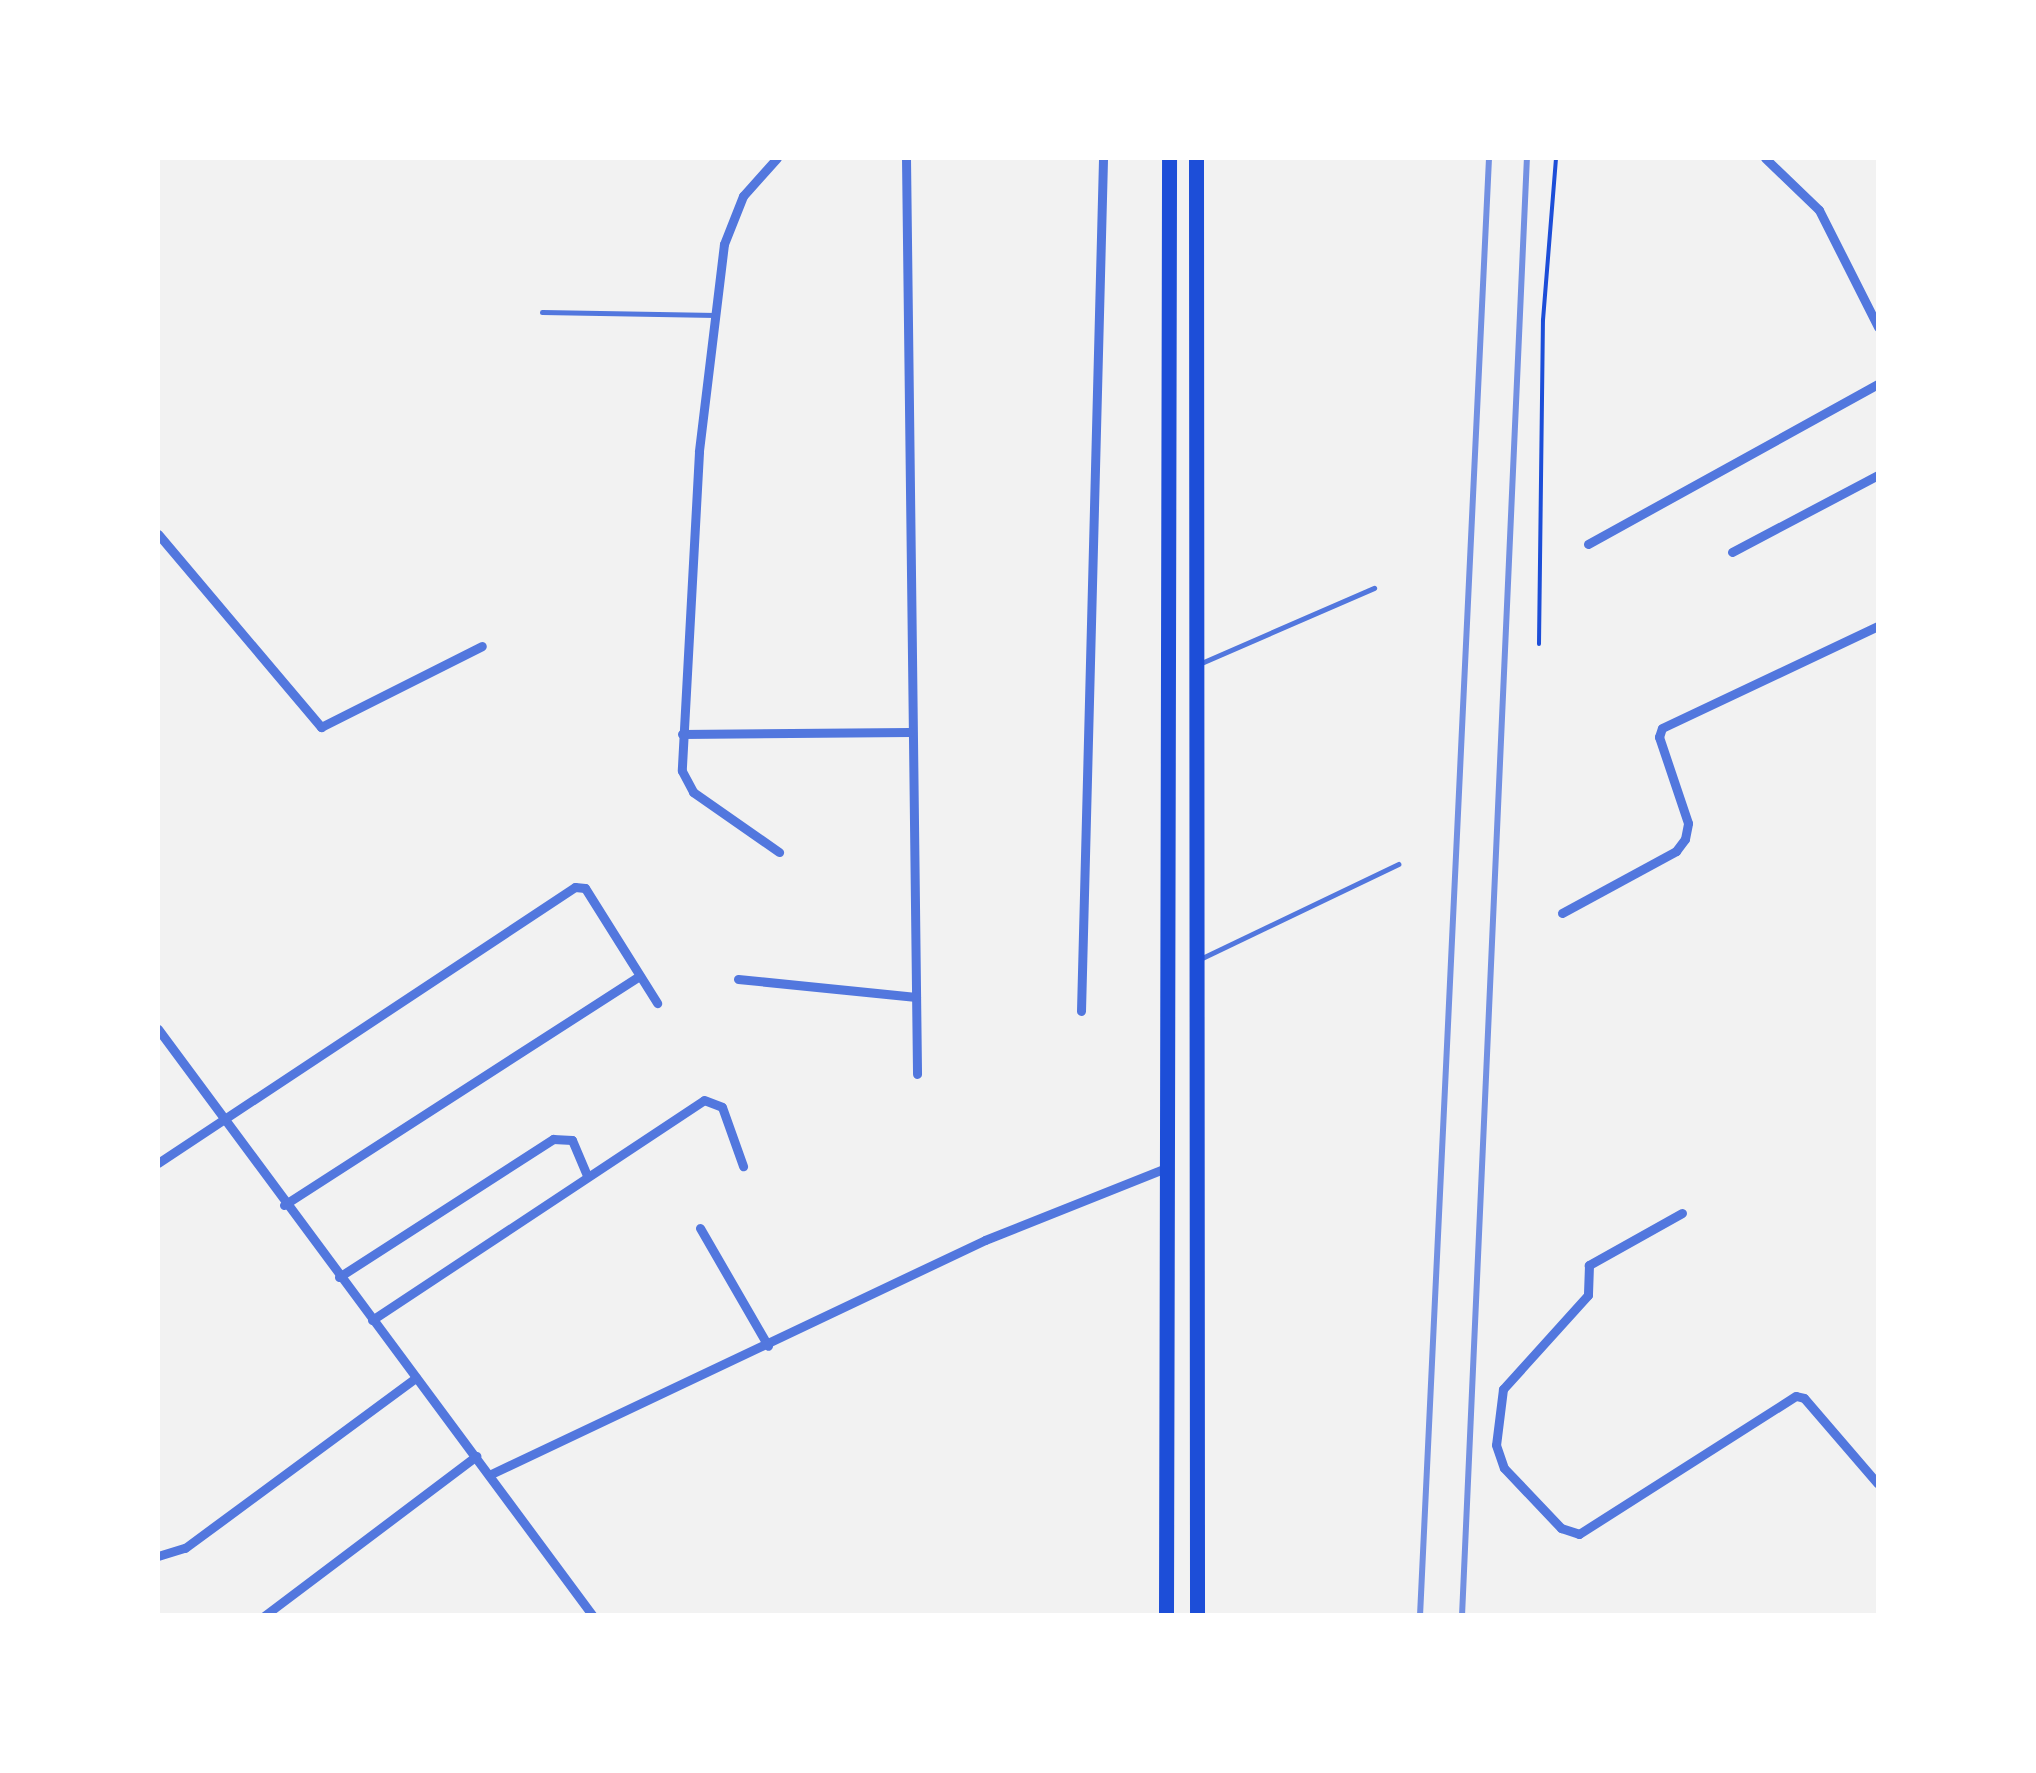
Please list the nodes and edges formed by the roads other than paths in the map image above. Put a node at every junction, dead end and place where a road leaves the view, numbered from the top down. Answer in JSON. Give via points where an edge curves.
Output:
{"nodes":[{"id":1,"x":777,"y":158,"type":"edge"},
{"id":2,"x":906,"y":158,"type":"edge"},
{"id":3,"x":1103,"y":158,"type":"edge"},
{"id":4,"x":1169,"y":158,"type":"edge"},
{"id":5,"x":1196,"y":158,"type":"edge"},
{"id":6,"x":1765,"y":158,"type":"edge"},
{"id":7,"x":542,"y":312,"type":"dead end"},
{"id":8,"x":716,"y":315,"type":"junction"},
{"id":9,"x":1878,"y":326,"type":"edge"},
{"id":10,"x":1878,"y":384,"type":"edge"},
{"id":11,"x":1878,"y":476,"type":"edge"},
{"id":12,"x":158,"y":534,"type":"edge"},
{"id":13,"x":1588,"y":544,"type":"dead end"},
{"id":14,"x":1732,"y":552,"type":"dead end"},
{"id":15,"x":1374,"y":588,"type":"dead end"},
{"id":16,"x":1878,"y":626,"type":"edge"},
{"id":17,"x":482,"y":646,"type":"dead end"},
{"id":18,"x":1199,"y":664,"type":"junction"},
{"id":19,"x":910,"y":732,"type":"junction"},
{"id":20,"x":682,"y":734,"type":"junction"},
{"id":21,"x":779,"y":852,"type":"dead end"},
{"id":22,"x":1398,"y":864,"type":"dead end"},
{"id":23,"x":1562,"y":913,"type":"dead end"},
{"id":24,"x":1200,"y":960,"type":"junction"},
{"id":25,"x":640,"y":976,"type":"junction"},
{"id":26,"x":738,"y":980,"type":"dead end"},
{"id":27,"x":916,"y":997,"type":"junction"},
{"id":28,"x":657,"y":1004,"type":"dead end"},
{"id":29,"x":1081,"y":1011,"type":"dead end"},
{"id":30,"x":158,"y":1029,"type":"edge"},
{"id":31,"x":917,"y":1074,"type":"dead end"},
{"id":32,"x":222,"y":1120,"type":"junction"},
{"id":33,"x":158,"y":1163,"type":"edge"},
{"id":34,"x":743,"y":1166,"type":"dead end"},
{"id":35,"x":1168,"y":1167,"type":"junction"},
{"id":36,"x":587,"y":1176,"type":"junction"},
{"id":37,"x":284,"y":1205,"type":"junction"},
{"id":38,"x":1682,"y":1213,"type":"dead end"},
{"id":39,"x":700,"y":1228,"type":"dead end"},
{"id":40,"x":340,"y":1277,"type":"junction"},
{"id":41,"x":372,"y":1320,"type":"junction"},
{"id":42,"x":768,"y":1346,"type":"junction"},
{"id":43,"x":416,"y":1378,"type":"junction"},
{"id":44,"x":476,"y":1456,"type":"junction"},
{"id":45,"x":490,"y":1475,"type":"junction"},
{"id":46,"x":1878,"y":1484,"type":"edge"},
{"id":47,"x":158,"y":1556,"type":"edge"},
{"id":48,"x":264,"y":1616,"type":"edge"},
{"id":49,"x":593,"y":1616,"type":"edge"},
{"id":50,"x":1166,"y":1616,"type":"edge"},
{"id":51,"x":1198,"y":1616,"type":"edge"}],
"edges":[{"from":1,"to":8,"type":"street","via":[[732,215]]},
{"from":2,"to":19,"type":"street"},
{"from":3,"to":29,"type":"street"},
{"from":4,"to":35,"type":"highway"},
{"from":5,"to":18,"type":"highway"},
{"from":6,"to":9,"type":"street","via":[[1818,210]]},
{"from":7,"to":8,"type":"lane"},
{"from":8,"to":20,"type":"street","via":[[699,452]]},
{"from":10,"to":13,"type":"street"},
{"from":11,"to":14,"type":"street"},
{"from":12,"to":17,"type":"street","via":[[321,727]]},
{"from":15,"to":18,"type":"lane"},
{"from":16,"to":23,"type":"street","via":[[1662,728],[1659,737],[1688,823],[1685,839],[1676,852]]},
{"from":18,"to":24,"type":"highway"},
{"from":19,"to":20,"type":"street"},
{"from":19,"to":27,"type":"street"},
{"from":20,"to":21,"type":"street","via":[[682,772],[693,792]]},
{"from":22,"to":24,"type":"lane"},
{"from":24,"to":51,"type":"highway"},
{"from":25,"to":28,"type":"street"},
{"from":25,"to":32,"type":"street","via":[[585,888],[575,888]]},
{"from":25,"to":37,"type":"street"},
{"from":26,"to":27,"type":"street"},
{"from":27,"to":31,"type":"street"},
{"from":30,"to":32,"type":"street"},
{"from":32,"to":33,"type":"street"},
{"from":32,"to":37,"type":"street"},
{"from":34,"to":36,"type":"street","via":[[722,1107],[704,1100]]},
{"from":35,"to":42,"type":"street","via":[[985,1240]]},
{"from":35,"to":50,"type":"highway"},
{"from":36,"to":40,"type":"street","via":[[572,1140],[553,1139]]},
{"from":36,"to":41,"type":"street"},
{"from":37,"to":40,"type":"street"},
{"from":38,"to":46,"type":"street","via":[[1589,1265],[1588,1295],[1503,1389],[1496,1445],[1504,1468],[1560,1528],[1579,1534],[1796,1396]]},
{"from":39,"to":42,"type":"street"},
{"from":40,"to":41,"type":"street"},
{"from":41,"to":43,"type":"street"},
{"from":42,"to":45,"type":"street"},
{"from":43,"to":44,"type":"street"},
{"from":43,"to":47,"type":"street","via":[[185,1548]]},
{"from":44,"to":45,"type":"street"},
{"from":44,"to":48,"type":"street"},
{"from":45,"to":49,"type":"street"}]}
